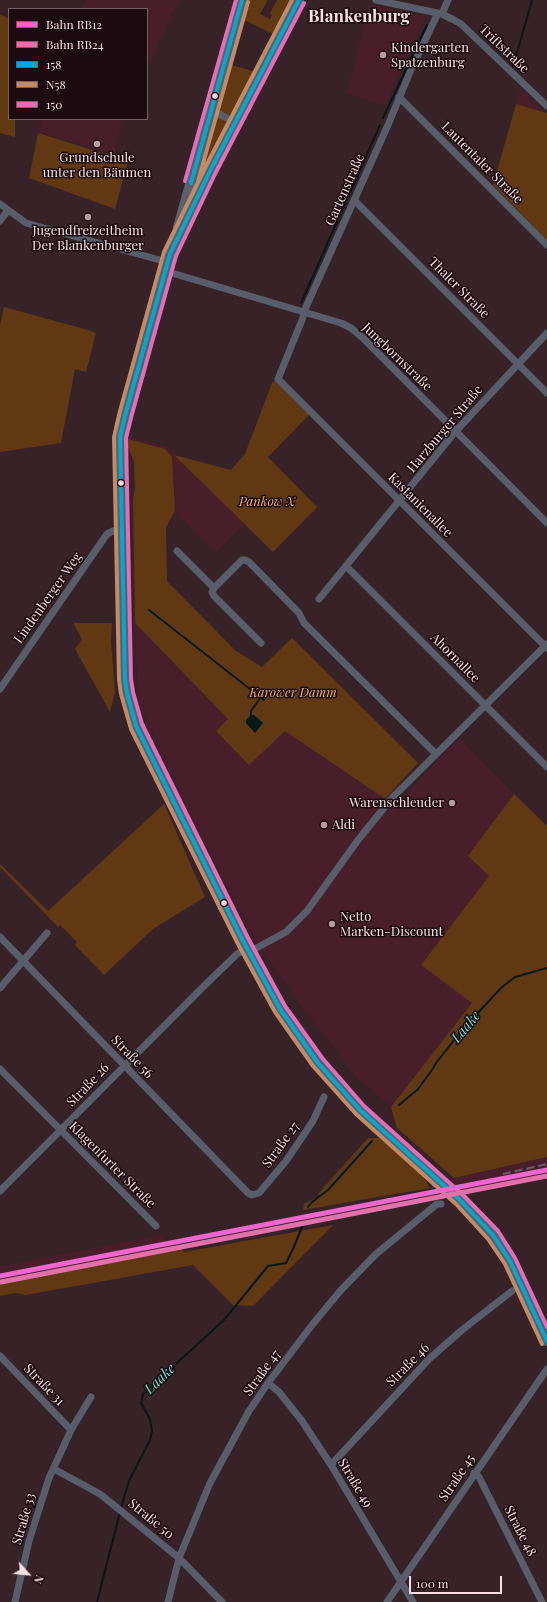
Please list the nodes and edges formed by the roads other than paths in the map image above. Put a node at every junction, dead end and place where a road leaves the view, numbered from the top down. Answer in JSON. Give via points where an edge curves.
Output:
{"nodes":[{"id":1,"x":242,"y":0,"type":"edge"},
{"id":2,"x":299,"y":0,"type":"edge"},
{"id":3,"x":376,"y":0,"type":"edge"},
{"id":4,"x":448,"y":0,"type":"edge"},
{"id":5,"x":440,"y":13,"type":"junction"},
{"id":6,"x":399,"y":98,"type":"junction"},
{"id":7,"x":547,"y":106,"type":"edge"},
{"id":8,"x":211,"y":110,"type":"junction"},
{"id":9,"x":235,"y":122,"type":"junction"},
{"id":10,"x":354,"y":200,"type":"junction"},
{"id":11,"x":0,"y":204,"type":"edge"},
{"id":12,"x":8,"y":210,"type":"junction"},
{"id":13,"x":0,"y":221,"type":"edge"},
{"id":14,"x":176,"y":243,"type":"junction"},
{"id":15,"x":547,"y":245,"type":"edge"},
{"id":16,"x":166,"y":267,"type":"junction"},
{"id":17,"x":304,"y":312,"type":"junction"},
{"id":18,"x":547,"y":332,"type":"edge"},
{"id":19,"x":517,"y":363,"type":"junction"},
{"id":20,"x":278,"y":379,"type":"joint"},
{"id":21,"x":547,"y":393,"type":"edge"},
{"id":22,"x":455,"y":432,"type":"junction"},
{"id":23,"x":400,"y":501,"type":"junction"},
{"id":24,"x":547,"y":523,"type":"edge"},
{"id":25,"x":123,"y":529,"type":"junction"},
{"id":26,"x":177,"y":551,"type":"dead end"},
{"id":27,"x":346,"y":566,"type":"junction"},
{"id":28,"x":214,"y":588,"type":"junction"},
{"id":29,"x":319,"y":600,"type":"dead end"},
{"id":30,"x":261,"y":643,"type":"dead end"},
{"id":31,"x":546,"y":646,"type":"edge"},
{"id":32,"x":0,"y":689,"type":"edge"},
{"id":33,"x":485,"y":705,"type":"junction"},
{"id":34,"x":436,"y":754,"type":"junction"},
{"id":35,"x":547,"y":767,"type":"edge"},
{"id":36,"x":47,"y":933,"type":"dead end"},
{"id":37,"x":0,"y":937,"type":"edge"},
{"id":38,"x":248,"y":950,"type":"junction"},
{"id":39,"x":23,"y":962,"type":"junction"},
{"id":40,"x":0,"y":988,"type":"edge"},
{"id":41,"x":124,"y":1066,"type":"junction"},
{"id":42,"x":0,"y":1070,"type":"edge"},
{"id":43,"x":324,"y":1097,"type":"dead end"},
{"id":44,"x":61,"y":1130,"type":"junction"},
{"id":45,"x":0,"y":1191,"type":"edge"},
{"id":46,"x":248,"y":1193,"type":"joint"},
{"id":47,"x":441,"y":1204,"type":"dead end"},
{"id":48,"x":156,"y":1226,"type":"dead end"},
{"id":49,"x":512,"y":1291,"type":"dead end"},
{"id":50,"x":547,"y":1340,"type":"edge"},
{"id":51,"x":0,"y":1356,"type":"edge"},
{"id":52,"x":547,"y":1369,"type":"edge"},
{"id":53,"x":268,"y":1384,"type":"junction"},
{"id":54,"x":91,"y":1397,"type":"dead end"},
{"id":55,"x":71,"y":1430,"type":"junction"},
{"id":56,"x":331,"y":1465,"type":"junction"},
{"id":57,"x":54,"y":1469,"type":"junction"},
{"id":58,"x":474,"y":1473,"type":"junction"},
{"id":59,"x":179,"y":1558,"type":"junction"},
{"id":60,"x":401,"y":1583,"type":"junction"},
{"id":61,"x":15,"y":1602,"type":"edge"},
{"id":62,"x":168,"y":1602,"type":"edge"},
{"id":63,"x":222,"y":1602,"type":"edge"},
{"id":64,"x":388,"y":1602,"type":"edge"},
{"id":65,"x":413,"y":1602,"type":"edge"},
{"id":66,"x":542,"y":1602,"type":"edge"}],
"edges":[{"from":1,"to":8,"type":"main road"},
{"from":2,"to":9,"type":"main road"},
{"from":3,"to":5,"type":"street","name":"Triftstraße"},
{"from":4,"to":5,"type":"street","name":"Gartenstraße"},
{"from":5,"to":6,"type":"street","name":"Gartenstraße"},
{"from":5,"to":7,"type":"street","name":"Triftstraße","via":[[461,24]]},
{"from":6,"to":10,"type":"street","name":"Gartenstraße"},
{"from":6,"to":15,"type":"street","name":"Lautentaler Straße"},
{"from":8,"to":9,"type":"street"},
{"from":8,"to":14,"type":"main road"},
{"from":9,"to":14,"type":"main road"},
{"from":10,"to":17,"type":"street","name":"Gartenstraße"},
{"from":10,"to":19,"type":"street","name":"Thaler Straße"},
{"from":11,"to":12,"type":"street","name":"Jungbornstraße"},
{"from":12,"to":13,"type":"street"},
{"from":12,"to":16,"type":"street","name":"Jungbornstraße","via":[[26,223]]},
{"from":14,"to":16,"type":"main road"},
{"from":16,"to":17,"type":"street","name":"Jungbornstraße"},
{"from":16,"to":25,"type":"main road","via":[[120,437]]},
{"from":17,"to":20,"type":"street","name":"Gartenstraße"},
{"from":17,"to":22,"type":"street","name":"Jungbornstraße","via":[[351,328]]},
{"from":18,"to":19,"type":"street","name":"Harzburger Straße"},
{"from":19,"to":21,"type":"street","name":"Thaler Straße"},
{"from":19,"to":22,"type":"street","name":"Harzburger Straße"},
{"from":20,"to":23,"type":"street","name":"Kastanienallee"},
{"from":22,"to":23,"type":"street","name":"Harzburger Straße"},
{"from":22,"to":24,"type":"street","name":"Jungbornstraße"},
{"from":23,"to":27,"type":"street","name":"Harzburger Straße"},
{"from":23,"to":31,"type":"street","name":"Kastanienallee"},
{"from":25,"to":32,"type":"street","name":"Lindenberger Weg","via":[[111,531],[104,539]]},
{"from":25,"to":38,"type":"main road","via":[[125,680],[132,717]]},
{"from":26,"to":28,"type":"street"},
{"from":27,"to":29,"type":"street","name":"Harzburger Straße"},
{"from":27,"to":33,"type":"street","name":"Ahornallee"},
{"from":28,"to":30,"type":"street","via":[[214,596]]},
{"from":28,"to":34,"type":"street","via":[[242,560],[249,562],[299,613],[304,623]]},
{"from":31,"to":33,"type":"street","name":"Straße 26"},
{"from":33,"to":34,"type":"street","name":"Straße 26"},
{"from":33,"to":35,"type":"street","name":"Ahornallee"},
{"from":34,"to":38,"type":"street","name":"Straße 26","via":[[392,798],[286,932]]},
{"from":36,"to":39,"type":"street"},
{"from":37,"to":39,"type":"street","name":"Straße 56"},
{"from":38,"to":41,"type":"street","name":"Straße 26","via":[[237,954]]},
{"from":38,"to":50,"type":"main road","via":[[280,1009],[318,1063],[360,1110],[460,1200],[493,1235],[510,1261]]},
{"from":39,"to":40,"type":"street"},
{"from":39,"to":41,"type":"street","name":"Straße 56"},
{"from":41,"to":44,"type":"street","name":"Straße 26"},
{"from":41,"to":46,"type":"street","name":"Straße 56"},
{"from":42,"to":44,"type":"street","name":"Klagenfurter Straße"},
{"from":43,"to":46,"type":"street","name":"Straße 27","via":[[313,1121],[286,1161],[259,1193]]},
{"from":44,"to":45,"type":"street","name":"Straße 26"},
{"from":44,"to":48,"type":"street","name":"Klagenfurter Straße"},
{"from":47,"to":53,"type":"street","name":"Straße 47","via":[[437,1204],[376,1254],[312,1325]]},
{"from":49,"to":56,"type":"street","name":"Straße 46","via":[[429,1359]]},
{"from":51,"to":55,"type":"street","name":"Straße 31"},
{"from":52,"to":58,"type":"street","name":"Straße 45"},
{"from":53,"to":56,"type":"street","name":"Straße 49","via":[[279,1392],[302,1421]]},
{"from":53,"to":59,"type":"street","name":"Straße 47","via":[[249,1411],[210,1483]]},
{"from":54,"to":55,"type":"street","name":"Straße 31"},
{"from":55,"to":57,"type":"street","name":"Straße 31"},
{"from":56,"to":60,"type":"street","name":"Straße 49"},
{"from":57,"to":59,"type":"street","name":"Straße 50","via":[[100,1494]]},
{"from":57,"to":61,"type":"street","name":"Straße 33","via":[[37,1512]]},
{"from":58,"to":60,"type":"street","name":"Straße 45"},
{"from":58,"to":66,"type":"street","name":"Straße 48","via":[[479,1477]]},
{"from":59,"to":62,"type":"street","name":"Straße 47"},
{"from":59,"to":63,"type":"street","name":"Straße 50"},
{"from":60,"to":64,"type":"street","name":"Straße 45"},
{"from":60,"to":65,"type":"street","name":"Straße 49"}]}
